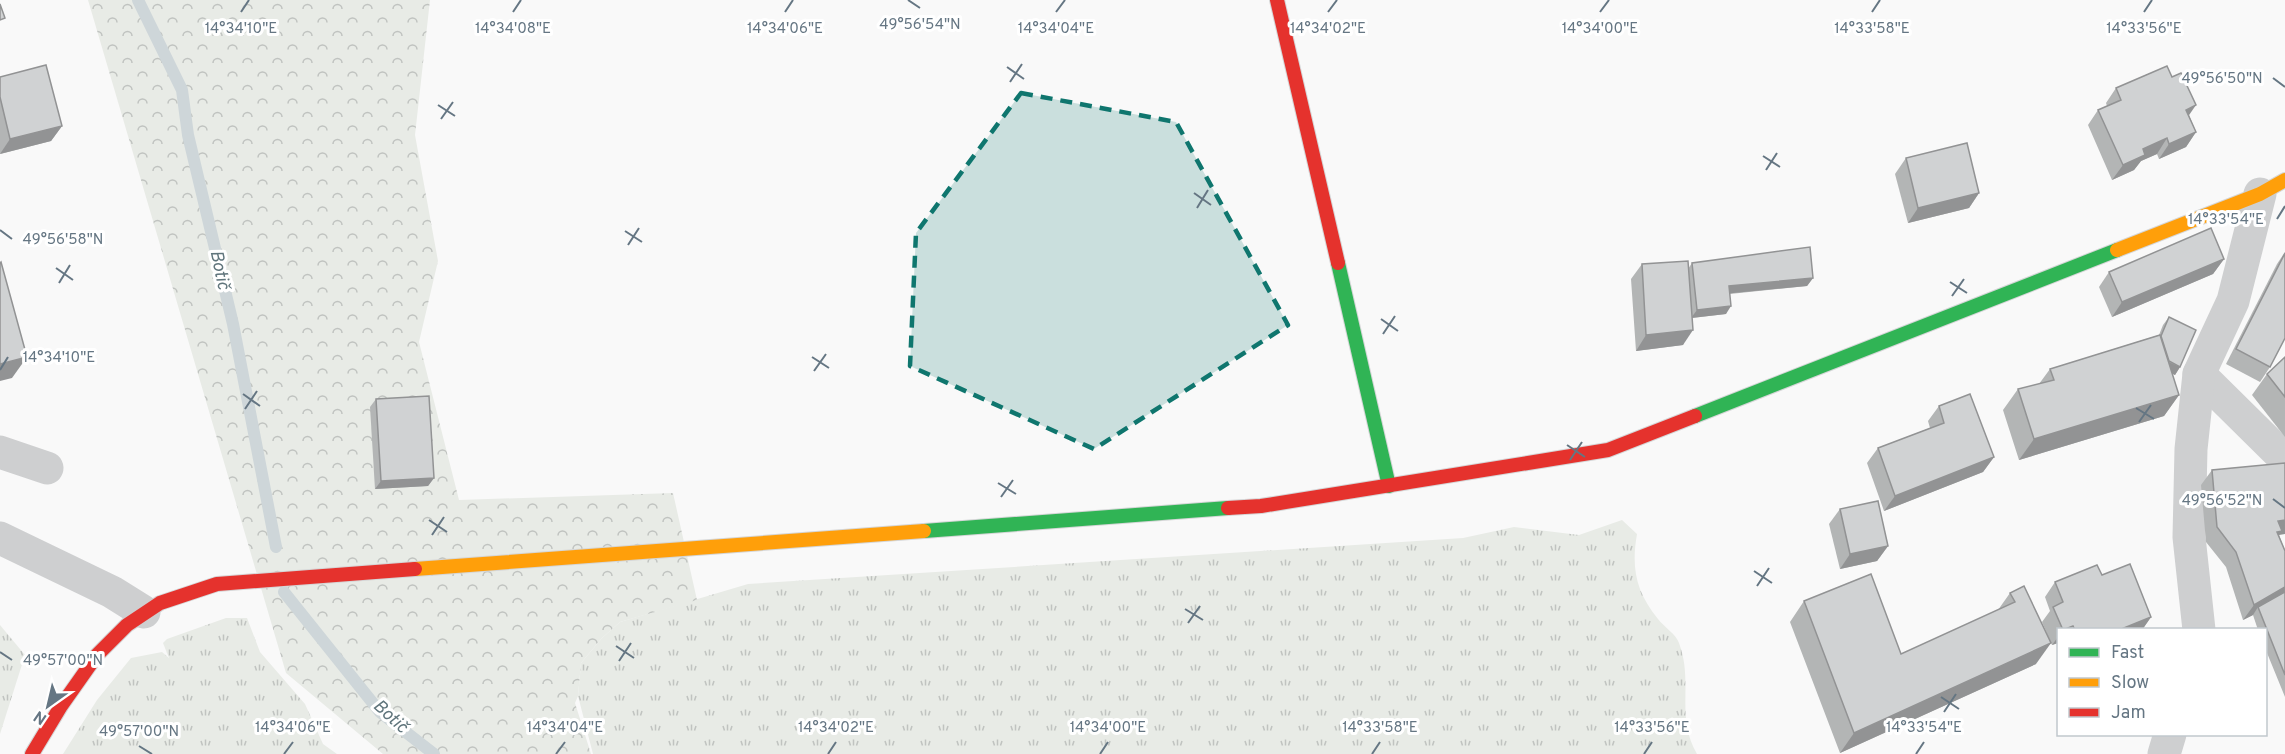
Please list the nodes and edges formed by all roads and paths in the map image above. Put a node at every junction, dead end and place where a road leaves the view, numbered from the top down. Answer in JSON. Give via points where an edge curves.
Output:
{"nodes":[{"id":1,"x":1277,"y":0,"type":"edge"},
{"id":2,"x":2272,"y":187,"type":"edge"},
{"id":3,"x":2199,"y":374,"type":"junction"},
{"id":4,"x":0,"y":452,"type":"edge"},
{"id":5,"x":2285,"y":459,"type":"edge"},
{"id":6,"x":46,"y":468,"type":"dead end"},
{"id":7,"x":1389,"y":486,"type":"junction"},
{"id":8,"x":0,"y":538,"type":"edge"},
{"id":9,"x":144,"y":612,"type":"junction"},
{"id":10,"x":2199,"y":628,"type":"edge"},
{"id":11,"x":2170,"y":736,"type":"edge"},
{"id":12,"x":32,"y":754,"type":"edge"},
{"id":13,"x":2164,"y":754,"type":"edge"}],
"edges":[{"from":1,"to":7,"type":"street"},
{"from":2,"to":3,"type":"street","via":[[2233,301]]},
{"from":2,"to":7,"type":"street","via":[[1608,450]]},
{"from":3,"to":5,"type":"street"},
{"from":3,"to":10,"type":"street","via":[[2191,449],[2189,537]]},
{"from":4,"to":6,"type":"street"},
{"from":7,"to":9,"type":"street","via":[[1260,506],[217,584]]},
{"from":8,"to":9,"type":"street"},
{"from":9,"to":12,"type":"street","via":[[113,637],[90,664]]},
{"from":11,"to":13,"type":"street"}]}
